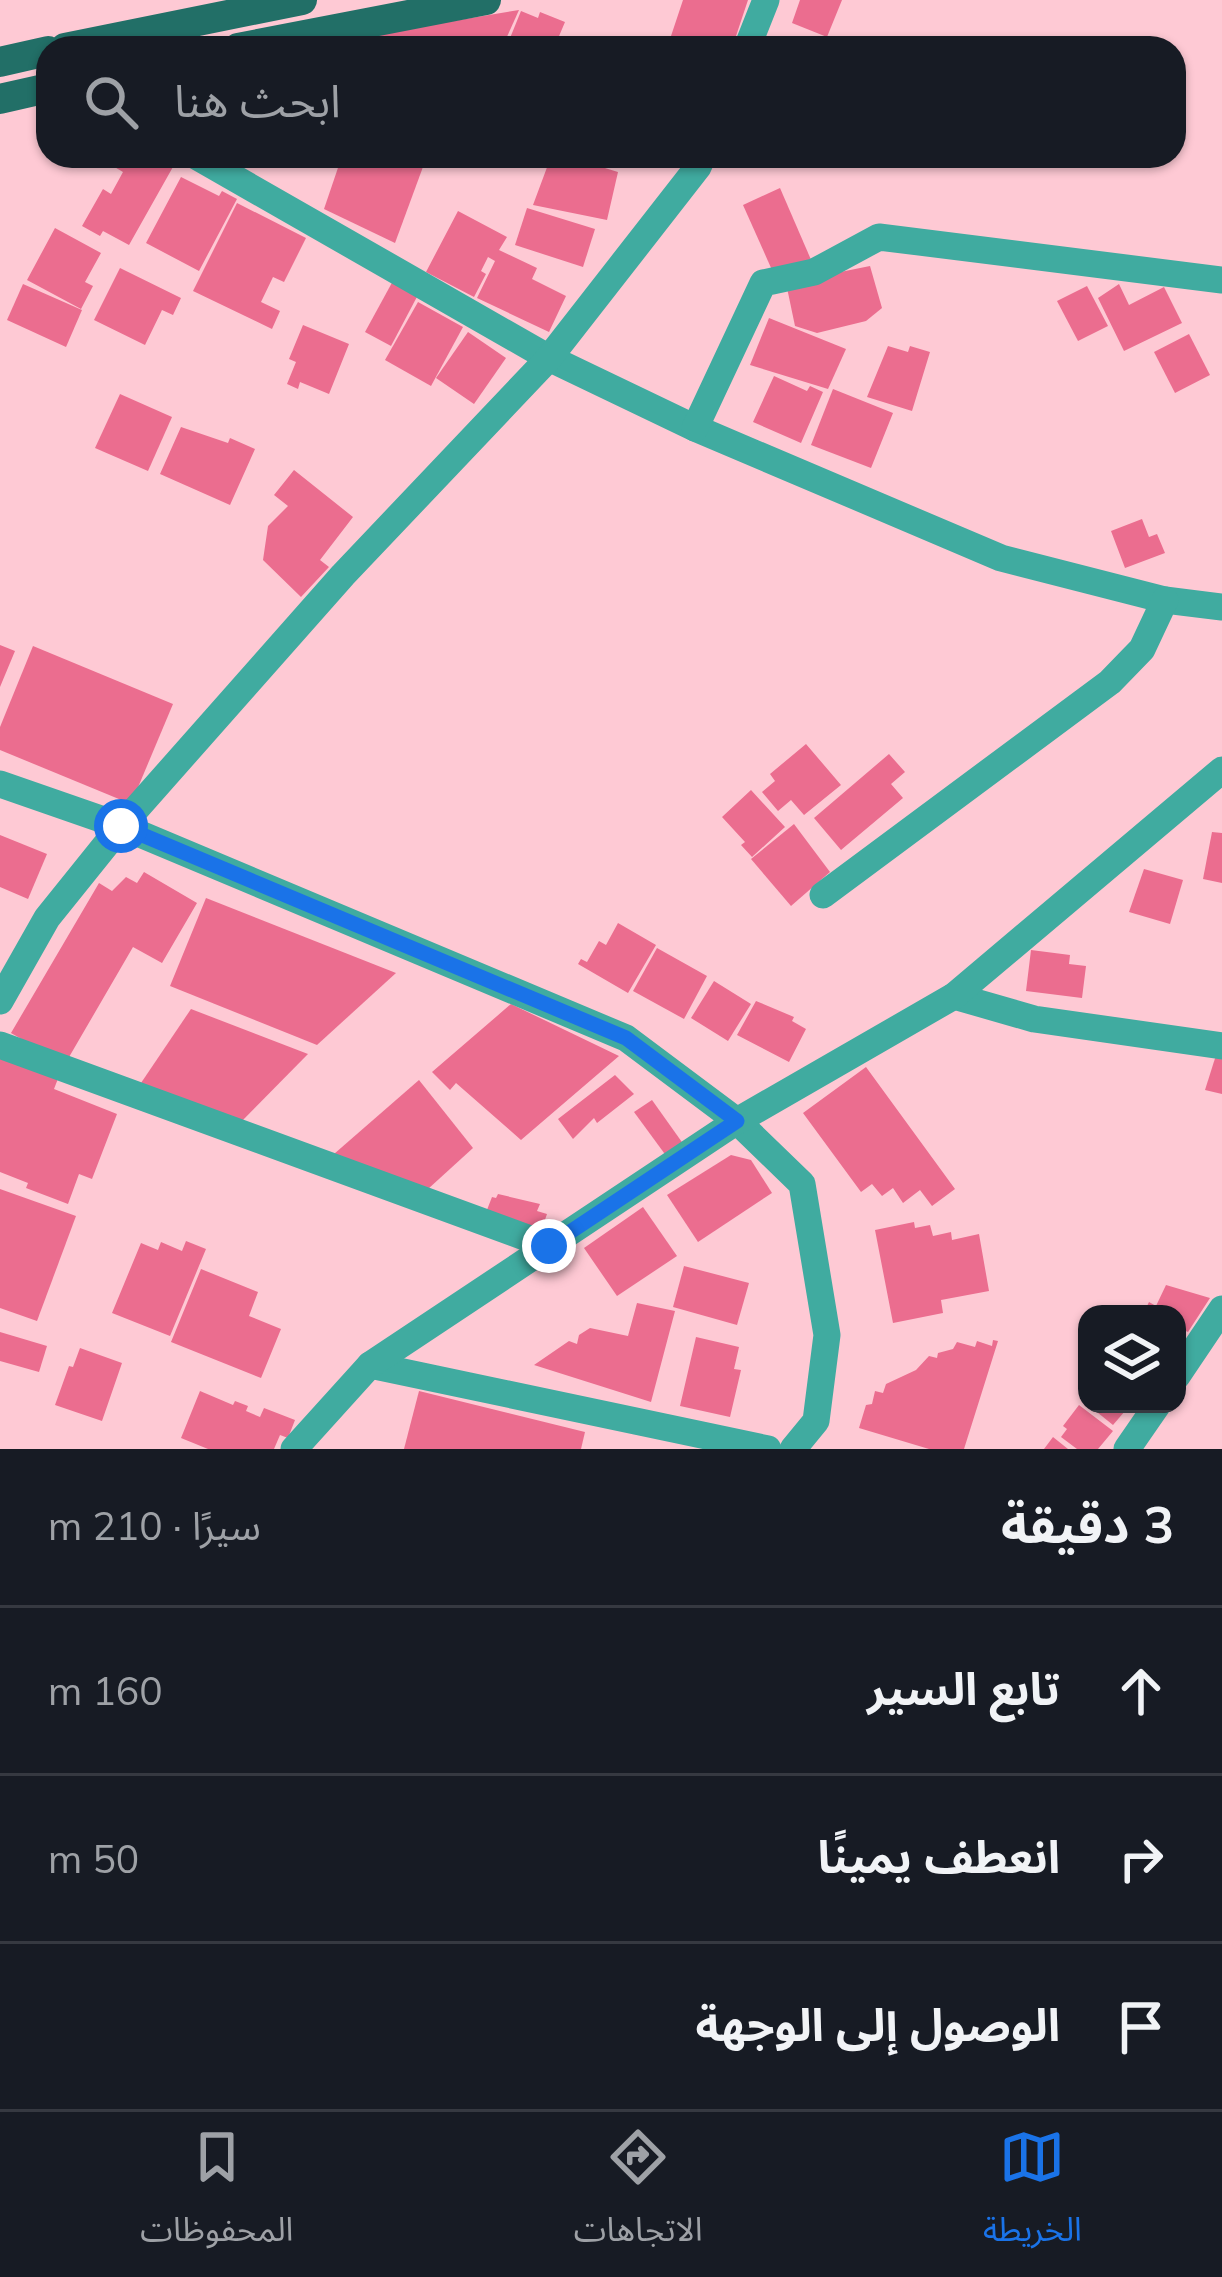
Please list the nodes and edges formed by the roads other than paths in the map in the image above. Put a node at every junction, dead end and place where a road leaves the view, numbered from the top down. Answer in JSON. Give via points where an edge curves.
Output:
{"nodes":[{"id":1,"x":302,"y":0,"type":"edge"},
{"id":2,"x":485,"y":0,"type":"edge"},
{"id":3,"x":766,"y":0,"type":"edge"},
{"id":4,"x":124,"y":36,"type":"edge"},
{"id":5,"x":300,"y":36,"type":"edge"},
{"id":6,"x":751,"y":36,"type":"edge"},
{"id":7,"x":36,"y":91,"type":"edge"},
{"id":8,"x":0,"y":99,"type":"edge"},
{"id":9,"x":217,"y":168,"type":"edge"},
{"id":10,"x":697,"y":168,"type":"edge"},
{"id":11,"x":1222,"y":280,"type":"edge"},
{"id":12,"x":549,"y":358,"type":"junction"},
{"id":13,"x":695,"y":428,"type":"junction"},
{"id":14,"x":1165,"y":600,"type":"junction"},
{"id":15,"x":1222,"y":607,"type":"edge"},
{"id":16,"x":1222,"y":770,"type":"edge"},
{"id":17,"x":0,"y":784,"type":"edge"},
{"id":18,"x":121,"y":826,"type":"junction"},
{"id":19,"x":823,"y":895,"type":"dead end"},
{"id":20,"x":954,"y":996,"type":"junction"},
{"id":21,"x":0,"y":1000,"type":"edge"},
{"id":22,"x":0,"y":1045,"type":"edge"},
{"id":23,"x":1222,"y":1046,"type":"edge"},
{"id":24,"x":737,"y":1121,"type":"junction"},
{"id":25,"x":549,"y":1246,"type":"junction"},
{"id":26,"x":1222,"y":1310,"type":"edge"},
{"id":27,"x":1186,"y":1363,"type":"edge"},
{"id":28,"x":370,"y":1365,"type":"junction"},
{"id":29,"x":1152,"y":1413,"type":"edge"},
{"id":30,"x":294,"y":1449,"type":"edge"},
{"id":31,"x":768,"y":1449,"type":"edge"},
{"id":32,"x":793,"y":1449,"type":"edge"},
{"id":33,"x":1127,"y":1449,"type":"edge"}],
"edges":[{"from":1,"to":4,"type":"main road"},
{"from":2,"to":5,"type":"main road"},
{"from":3,"to":6,"type":"street"},
{"from":7,"to":8,"type":"main road"},
{"from":9,"to":12,"type":"street"},
{"from":10,"to":12,"type":"street"},
{"from":11,"to":13,"type":"street","via":[[879,237],[814,272],[763,283]]},
{"from":12,"to":13,"type":"street"},
{"from":12,"to":18,"type":"street"},
{"from":13,"to":14,"type":"street","via":[[1000,558]]},
{"from":14,"to":15,"type":"street"},
{"from":14,"to":19,"type":"street","via":[[1142,649],[1110,682]]},
{"from":16,"to":20,"type":"street"},
{"from":17,"to":18,"type":"street"},
{"from":18,"to":21,"type":"street","via":[[47,918]]},
{"from":18,"to":24,"type":"street","via":[[626,1038]]},
{"from":20,"to":23,"type":"street","via":[[1034,1019]]},
{"from":20,"to":24,"type":"street"},
{"from":22,"to":25,"type":"street"},
{"from":24,"to":25,"type":"street"},
{"from":24,"to":32,"type":"street","via":[[802,1184],[827,1335],[816,1421]]},
{"from":25,"to":28,"type":"street"},
{"from":26,"to":27,"type":"street"},
{"from":28,"to":30,"type":"street"},
{"from":28,"to":31,"type":"street"},
{"from":29,"to":33,"type":"street"}]}
